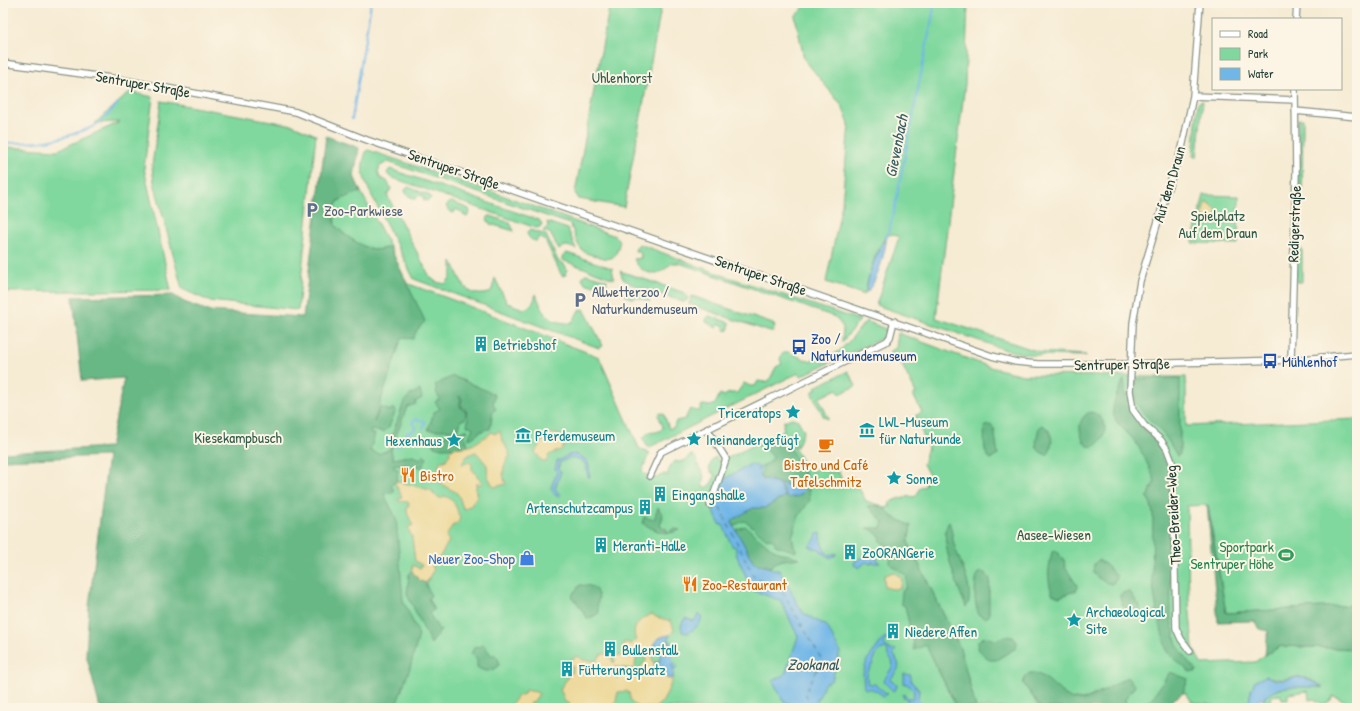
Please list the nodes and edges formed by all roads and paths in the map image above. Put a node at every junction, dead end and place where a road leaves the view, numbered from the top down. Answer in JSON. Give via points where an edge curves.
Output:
{"nodes":[{"id":1,"x":1200,"y":3,"type":"edge"},
{"id":2,"x":1296,"y":3,"type":"edge"},
{"id":3,"x":1296,"y":18,"type":"edge"},
{"id":4,"x":3,"y":63,"type":"edge"},
{"id":5,"x":1295,"y":90,"type":"edge"},
{"id":6,"x":1193,"y":96,"type":"junction"},
{"id":7,"x":1294,"y":100,"type":"junction"},
{"id":8,"x":1295,"y":110,"type":"junction"},
{"id":9,"x":1357,"y":117,"type":"edge"},
{"id":10,"x":894,"y":321,"type":"junction"},
{"id":11,"x":1357,"y":354,"type":"edge"},
{"id":12,"x":1291,"y":360,"type":"junction"},
{"id":13,"x":1131,"y":364,"type":"junction"},
{"id":14,"x":707,"y":429,"type":"junction"},
{"id":15,"x":650,"y":476,"type":"dead end"},
{"id":16,"x":710,"y":505,"type":"dead end"},
{"id":17,"x":1190,"y":651,"type":"dead end"}],
"edges":[{"from":1,"to":6,"type":"street","name":"Auf dem Draun"},
{"from":2,"to":3,"type":"street"},
{"from":4,"to":10,"type":"street","name":"Sentruper Straße","via":[[118,79],[296,112],[368,140]]},
{"from":5,"to":7,"type":"street","name":"Redigerstraße"},
{"from":6,"to":7,"type":"street"},
{"from":6,"to":13,"type":"street","name":"Auf dem Draun","via":[[1182,148],[1140,281],[1133,323]]},
{"from":7,"to":8,"type":"street","name":"Redigerstraße"},
{"from":8,"to":9,"type":"street"},
{"from":8,"to":12,"type":"street","name":"Redigerstraße"},
{"from":10,"to":13,"type":"street","name":"Sentruper Straße","via":[[1016,362]]},
{"from":10,"to":14,"type":"street","via":[[890,337],[886,341]]},
{"from":11,"to":12,"type":"street","name":"Sentruper Straße"},
{"from":12,"to":13,"type":"street","name":"Sentruper Straße"},
{"from":13,"to":17,"type":"street","name":"Theo-Breider-Weg","via":[[1130,391],[1133,410],[1144,425],[1161,440],[1172,462],[1176,628]]},
{"from":14,"to":15,"type":"street","via":[[661,452]]},
{"from":14,"to":16,"type":"street","via":[[726,459]]}]}
